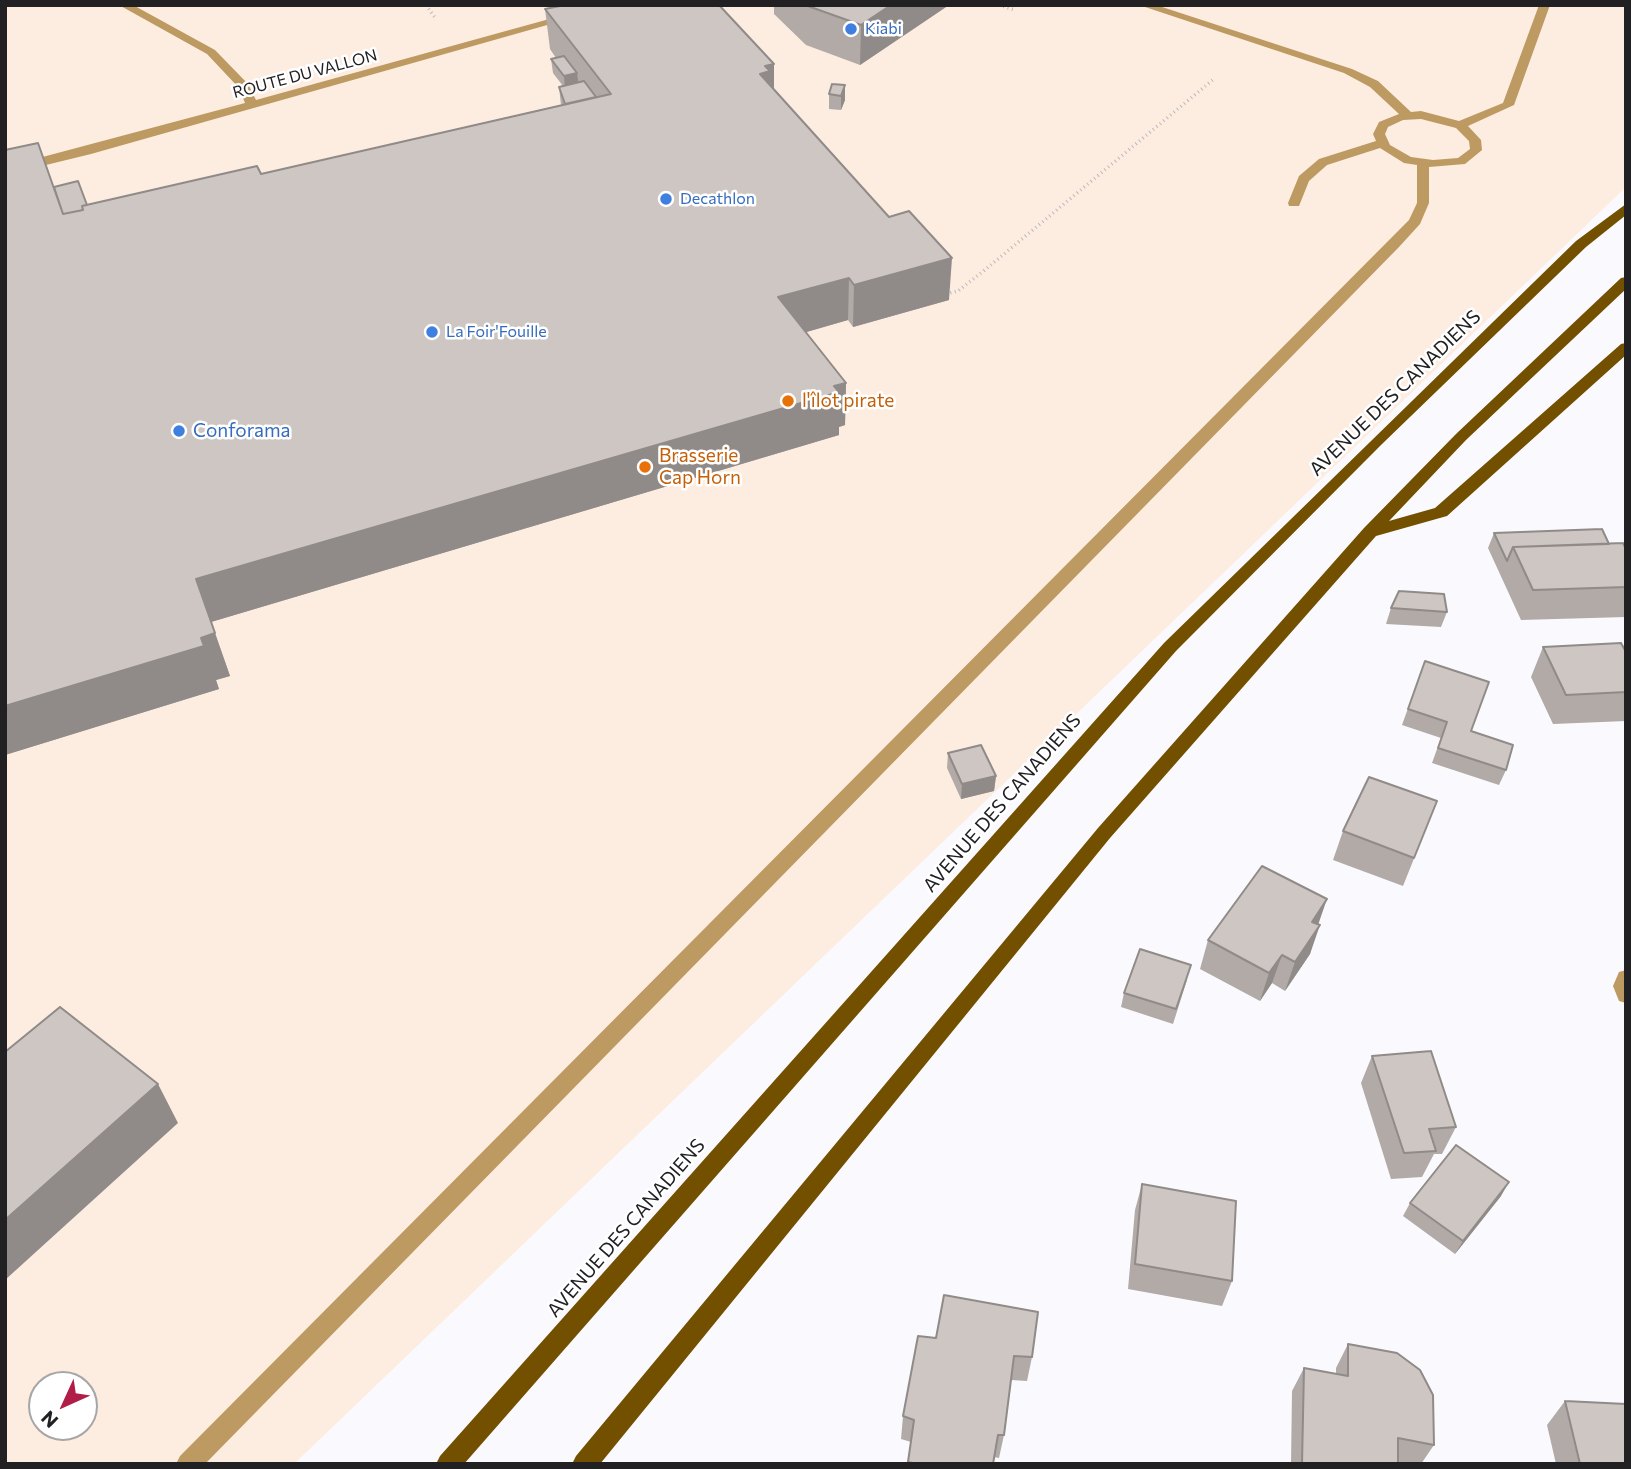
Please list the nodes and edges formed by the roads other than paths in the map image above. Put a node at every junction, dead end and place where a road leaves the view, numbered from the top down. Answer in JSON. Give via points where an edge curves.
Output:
{"nodes":[{"id":1,"x":124,"y":5,"type":"edge"},
{"id":2,"x":613,"y":5,"type":"edge"},
{"id":3,"x":1144,"y":5,"type":"edge"},
{"id":4,"x":1545,"y":5,"type":"edge"},
{"id":5,"x":252,"y":105,"type":"junction"},
{"id":6,"x":1408,"y":116,"type":"junction"},
{"id":7,"x":1460,"y":125,"type":"junction"},
{"id":8,"x":1382,"y":143,"type":"junction"},
{"id":9,"x":1423,"y":163,"type":"junction"},
{"id":10,"x":5,"y":171,"type":"edge"},
{"id":11,"x":1626,"y":197,"type":"edge"},
{"id":12,"x":1294,"y":203,"type":"dead end"},
{"id":13,"x":1626,"y":208,"type":"edge"},
{"id":14,"x":1581,"y":244,"type":"junction"},
{"id":15,"x":1626,"y":281,"type":"edge"},
{"id":16,"x":1626,"y":347,"type":"edge"},
{"id":17,"x":1370,"y":532,"type":"junction"},
{"id":18,"x":1626,"y":978,"type":"edge"},
{"id":19,"x":1626,"y":995,"type":"edge"},
{"id":20,"x":188,"y":1464,"type":"edge"},
{"id":21,"x":449,"y":1464,"type":"edge"},
{"id":22,"x":584,"y":1464,"type":"edge"}],
"edges":[{"from":1,"to":5,"type":"street","via":[[211,51],[244,87]]},
{"from":2,"to":5,"type":"street","name":"ROUTE DU VALLON"},
{"from":3,"to":6,"type":"street","via":[[1348,71],[1374,84]]},
{"from":4,"to":7,"type":"street","via":[[1508,105]]},
{"from":5,"to":10,"type":"street","name":"ROUTE DU VALLON"},
{"from":6,"to":7,"type":"street","via":[[1435,117]]},
{"from":6,"to":8,"type":"street","via":[[1383,125]]},
{"from":7,"to":9,"type":"street","via":[[1475,140],[1476,150],[1452,163]]},
{"from":8,"to":9,"type":"street","via":[[1395,154]]},
{"from":8,"to":12,"type":"street","via":[[1323,162],[1303,179]]},
{"from":9,"to":20,"type":"street","via":[[1423,203],[1415,221],[1394,244]]},
{"from":11,"to":14,"type":"main road"},
{"from":13,"to":14,"type":"main road","name":"AVENUE DES CANADIENS"},
{"from":14,"to":21,"type":"main road","name":"AVENUE DES CANADIENS","via":[[1170,647]]},
{"from":15,"to":17,"type":"main road","via":[[1461,437]]},
{"from":16,"to":17,"type":"main road","via":[[1441,512]]},
{"from":17,"to":22,"type":"main road","via":[[1104,834]]},
{"from":18,"to":19,"type":"street"}]}
